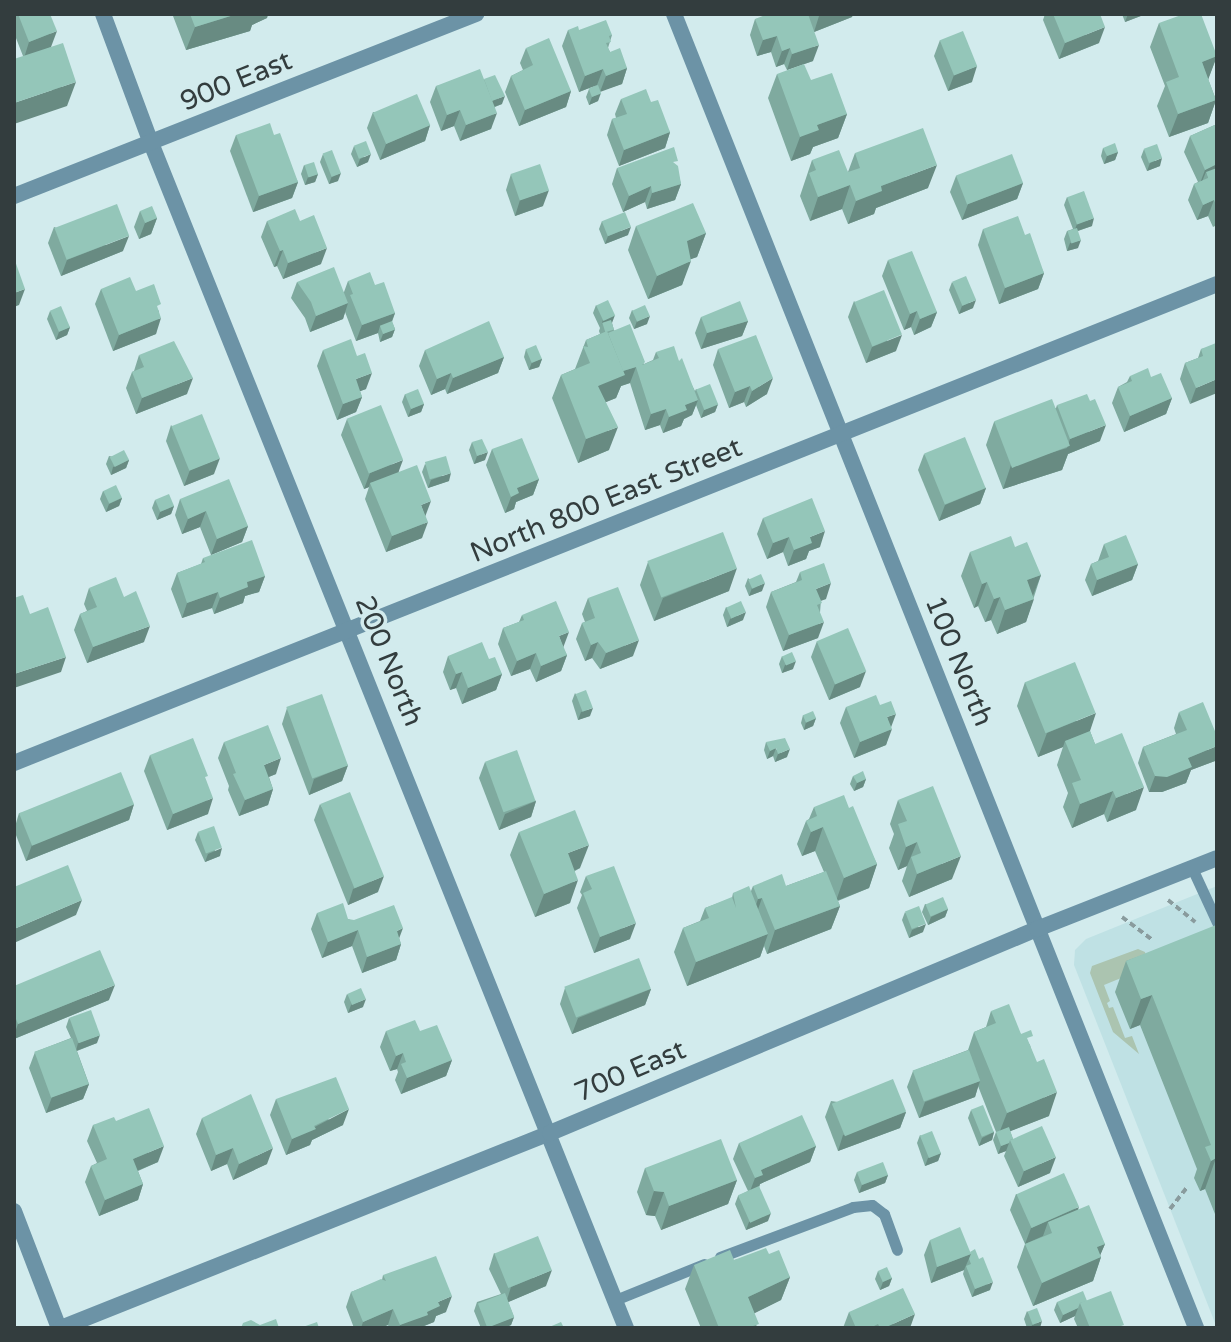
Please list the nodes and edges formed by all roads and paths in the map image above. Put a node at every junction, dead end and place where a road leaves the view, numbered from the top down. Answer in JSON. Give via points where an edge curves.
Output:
{"nodes":[{"id":1,"x":103,"y":14,"type":"edge"},
{"id":2,"x":477,"y":14,"type":"edge"},
{"id":3,"x":674,"y":14,"type":"edge"},
{"id":4,"x":151,"y":143,"type":"junction"},
{"id":5,"x":14,"y":196,"type":"edge"},
{"id":6,"x":1217,"y":284,"type":"edge"},
{"id":7,"x":841,"y":435,"type":"junction"},
{"id":8,"x":348,"y":631,"type":"junction"},
{"id":9,"x":14,"y":763,"type":"edge"},
{"id":10,"x":1217,"y":858,"type":"edge"},
{"id":11,"x":1192,"y":868,"type":"junction"},
{"id":12,"x":1146,"y":886,"type":"junction"},
{"id":13,"x":1104,"y":902,"type":"junction"},
{"id":14,"x":1217,"y":922,"type":"edge"},
{"id":15,"x":1197,"y":923,"type":"dead end"},
{"id":16,"x":1037,"y":929,"type":"junction"},
{"id":17,"x":1152,"y":940,"type":"dead end"},
{"id":18,"x":550,"y":1133,"type":"junction"},
{"id":19,"x":1188,"y":1186,"type":"dead end"},
{"id":20,"x":1169,"y":1210,"type":"dead end"},
{"id":21,"x":14,"y":1211,"type":"edge"},
{"id":22,"x":897,"y":1250,"type":"dead end"},
{"id":23,"x":615,"y":1300,"type":"junction"},
{"id":24,"x":60,"y":1328,"type":"edge"},
{"id":25,"x":626,"y":1328,"type":"edge"},
{"id":26,"x":1196,"y":1328,"type":"edge"}],
"edges":[{"from":1,"to":4,"type":"street","name":"200 North"},
{"from":2,"to":4,"type":"street","name":"900 East"},
{"from":3,"to":7,"type":"street","name":"100 North"},
{"from":4,"to":5,"type":"street","name":"900 East"},
{"from":4,"to":8,"type":"street","name":"200 North"},
{"from":6,"to":7,"type":"street","name":"North 800 East Street"},
{"from":7,"to":8,"type":"street","name":"North 800 East Street"},
{"from":7,"to":16,"type":"street","name":"100 North"},
{"from":8,"to":9,"type":"street","name":"North 800 East Street"},
{"from":8,"to":18,"type":"street","name":"200 North"},
{"from":10,"to":11,"type":"street","name":"700 East"},
{"from":11,"to":12,"type":"street","name":"700 East"},
{"from":11,"to":14,"type":"lane"},
{"from":12,"to":13,"type":"street","name":"700 East"},
{"from":12,"to":15,"type":"path"},
{"from":13,"to":16,"type":"street","name":"700 East"},
{"from":13,"to":17,"type":"path"},
{"from":16,"to":18,"type":"street","name":"700 East"},
{"from":16,"to":26,"type":"street","name":"100 North"},
{"from":18,"to":23,"type":"street","name":"200 North"},
{"from":18,"to":24,"type":"street","name":"700 East"},
{"from":19,"to":20,"type":"path"},
{"from":21,"to":24,"type":"street"},
{"from":22,"to":23,"type":"lane","via":[[884,1214],[872,1205],[853,1207]]},
{"from":23,"to":25,"type":"street","name":"200 North"}]}
